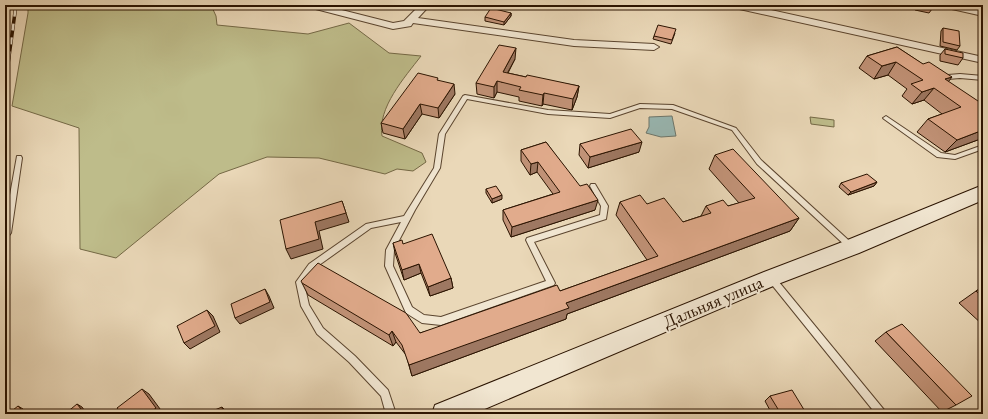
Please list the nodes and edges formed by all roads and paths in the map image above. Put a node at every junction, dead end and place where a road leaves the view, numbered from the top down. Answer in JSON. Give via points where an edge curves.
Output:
{"nodes":[{"id":1,"x":310,"y":5,"type":"edge"},
{"id":2,"x":425,"y":5,"type":"edge"},
{"id":3,"x":735,"y":5,"type":"edge"},
{"id":4,"x":946,"y":5,"type":"edge"},
{"id":5,"x":983,"y":13,"type":"edge"},
{"id":6,"x":411,"y":20,"type":"junction"},
{"id":7,"x":654,"y":47,"type":"dead end"},
{"id":8,"x":983,"y":60,"type":"edge"},
{"id":9,"x":948,"y":77,"type":"edge"},
{"id":10,"x":983,"y":78,"type":"edge"},
{"id":11,"x":886,"y":118,"type":"dead end"},
{"id":12,"x":983,"y":147,"type":"edge"},
{"id":13,"x":19,"y":158,"type":"dead end"},
{"id":14,"x":594,"y":186,"type":"dead end"},
{"id":15,"x":983,"y":192,"type":"edge"},
{"id":16,"x":407,"y":218,"type":"junction"},
{"id":17,"x":5,"y":235,"type":"edge"},
{"id":18,"x":852,"y":247,"type":"junction"},
{"id":19,"x":771,"y":278,"type":"junction"},
{"id":20,"x":391,"y":414,"type":"edge"},
{"id":21,"x":444,"y":414,"type":"edge"},
{"id":22,"x":882,"y":414,"type":"edge"}],
"edges":[{"from":1,"to":6,"type":"street","via":[[393,26],[407,24]]},
{"from":2,"to":6,"type":"street"},
{"from":3,"to":8,"type":"street"},
{"from":4,"to":5,"type":"street"},
{"from":6,"to":7,"type":"street","via":[[574,43]]},
{"from":9,"to":10,"type":"lane"},
{"from":11,"to":12,"type":"lane","via":[[939,155],[955,157]]},
{"from":13,"to":17,"type":"lane"},
{"from":14,"to":16,"type":"lane","via":[[605,206],[603,217],[530,240],[551,283],[441,321],[422,319],[409,310],[390,266],[390,250]]},
{"from":15,"to":18,"type":"main road","name":"Дальняя улица"},
{"from":16,"to":18,"type":"lane","via":[[437,168],[442,134],[465,97],[548,112],[610,116],[640,106],[673,107],[734,129],[759,162]]},
{"from":16,"to":20,"type":"lane","via":[[369,226],[312,266],[300,282],[305,306],[320,331],[385,393]]},
{"from":18,"to":19,"type":"main road","name":"Дальняя улица"},
{"from":19,"to":21,"type":"main road","name":"Дальняя улица"},
{"from":19,"to":22,"type":"lane"}]}
